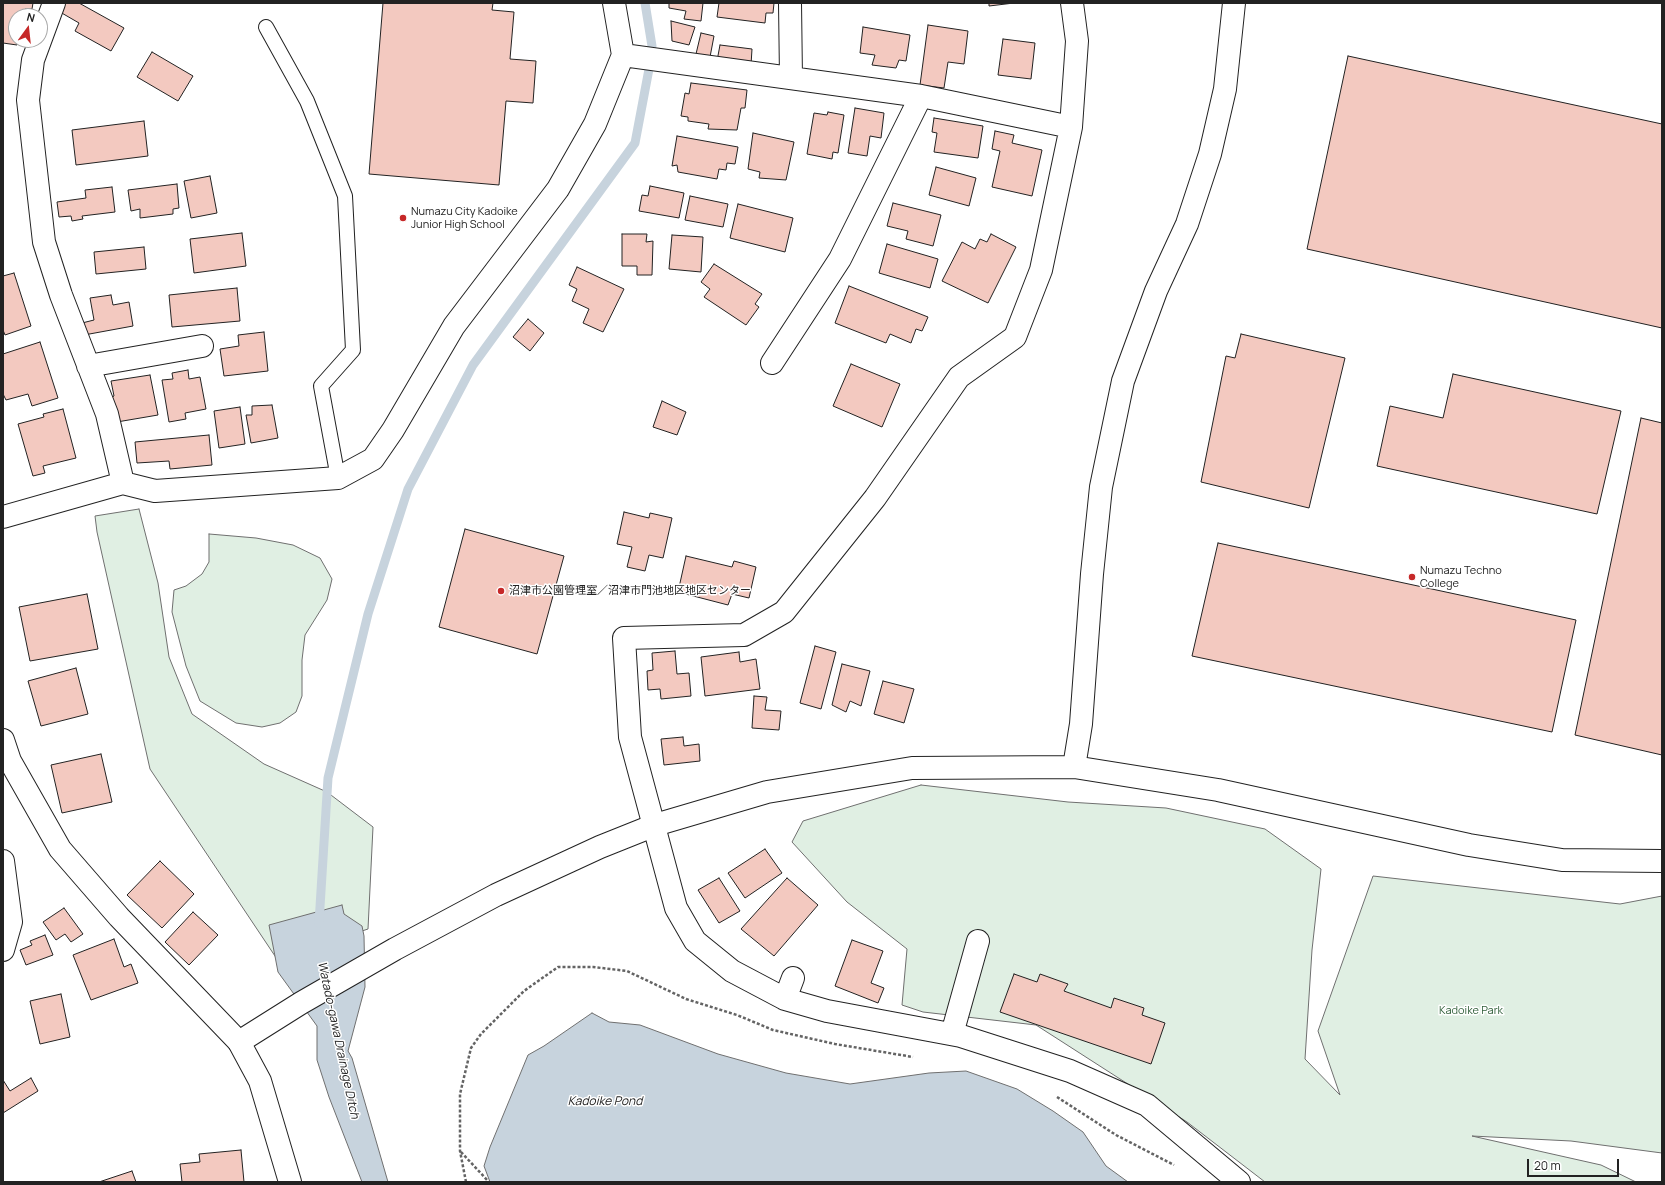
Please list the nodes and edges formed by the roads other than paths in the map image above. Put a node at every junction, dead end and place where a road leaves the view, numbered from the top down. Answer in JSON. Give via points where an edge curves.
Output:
{"nodes":[{"id":1,"x":54,"y":3,"type":"edge"},
{"id":2,"x":614,"y":3,"type":"edge"},
{"id":3,"x":790,"y":3,"type":"edge"},
{"id":4,"x":1072,"y":3,"type":"edge"},
{"id":5,"x":1234,"y":3,"type":"edge"},
{"id":6,"x":266,"y":27,"type":"dead end"},
{"id":7,"x":623,"y":55,"type":"junction"},
{"id":8,"x":791,"y":78,"type":"junction"},
{"id":9,"x":921,"y":96,"type":"junction"},
{"id":10,"x":1071,"y":127,"type":"junction"},
{"id":11,"x":202,"y":346,"type":"dead end"},
{"id":12,"x":772,"y":363,"type":"dead end"},
{"id":13,"x":88,"y":366,"type":"junction"},
{"id":14,"x":338,"y":478,"type":"junction"},
{"id":15,"x":123,"y":483,"type":"junction"},
{"id":16,"x":3,"y":517,"type":"edge"},
{"id":17,"x":3,"y":740,"type":"edge"},
{"id":18,"x":1074,"y":767,"type":"junction"},
{"id":19,"x":655,"y":825,"type":"junction"},
{"id":20,"x":3,"y":861,"type":"edge"},
{"id":21,"x":1662,"y":861,"type":"edge"},
{"id":22,"x":978,"y":941,"type":"dead end"},
{"id":23,"x":3,"y":950,"type":"edge"},
{"id":24,"x":793,"y":978,"type":"dead end"},
{"id":25,"x":785,"y":999,"type":"junction"},
{"id":26,"x":952,"y":1034,"type":"junction"},
{"id":27,"x":239,"y":1042,"type":"junction"},
{"id":28,"x":290,"y":1182,"type":"edge"},
{"id":29,"x":1239,"y":1182,"type":"edge"}],
"edges":[{"from":1,"to":13,"type":"street","via":[[32,60],[28,100],[44,242]]},
{"from":2,"to":7,"type":"street"},
{"from":3,"to":8,"type":"street"},
{"from":4,"to":10,"type":"street","via":[[1077,41]]},
{"from":5,"to":18,"type":"street","via":[[1225,89],[1210,154],[1187,224],[1156,291],[1123,381],[1100,487],[1081,724]]},
{"from":6,"to":14,"type":"lane","via":[[307,100],[345,196],[353,350],[322,386]]},
{"from":7,"to":8,"type":"street"},
{"from":7,"to":14,"type":"street","via":[[595,124],[558,189],[454,326],[373,459]]},
{"from":8,"to":9,"type":"street"},
{"from":9,"to":10,"type":"street"},
{"from":9,"to":12,"type":"street","via":[[840,258]]},
{"from":10,"to":19,"type":"street","via":[[1041,270],[1015,337],[959,377],[875,498],[784,612],[744,635],[624,638],[630,737]]},
{"from":11,"to":13,"type":"street"},
{"from":13,"to":15,"type":"street","via":[[107,414]]},
{"from":14,"to":15,"type":"street","via":[[155,491]]},
{"from":15,"to":16,"type":"street"},
{"from":17,"to":27,"type":"street","via":[[10,761],[60,849],[118,917]]},
{"from":18,"to":19,"type":"street","via":[[912,768],[767,792]]},
{"from":18,"to":21,"type":"street","via":[[1218,790],[1469,845],[1562,860]]},
{"from":19,"to":25,"type":"street","via":[[676,908],[695,941],[732,971]]},
{"from":19,"to":27,"type":"street","via":[[600,847],[496,895],[364,966]]},
{"from":20,"to":23,"type":"street","via":[[11,922]]},
{"from":22,"to":26,"type":"street"},
{"from":24,"to":25,"type":"street"},
{"from":25,"to":26,"type":"street","via":[[827,1011]]},
{"from":26,"to":29,"type":"street","via":[[1070,1071],[1147,1105]]},
{"from":27,"to":28,"type":"street","via":[[260,1081]]}]}
